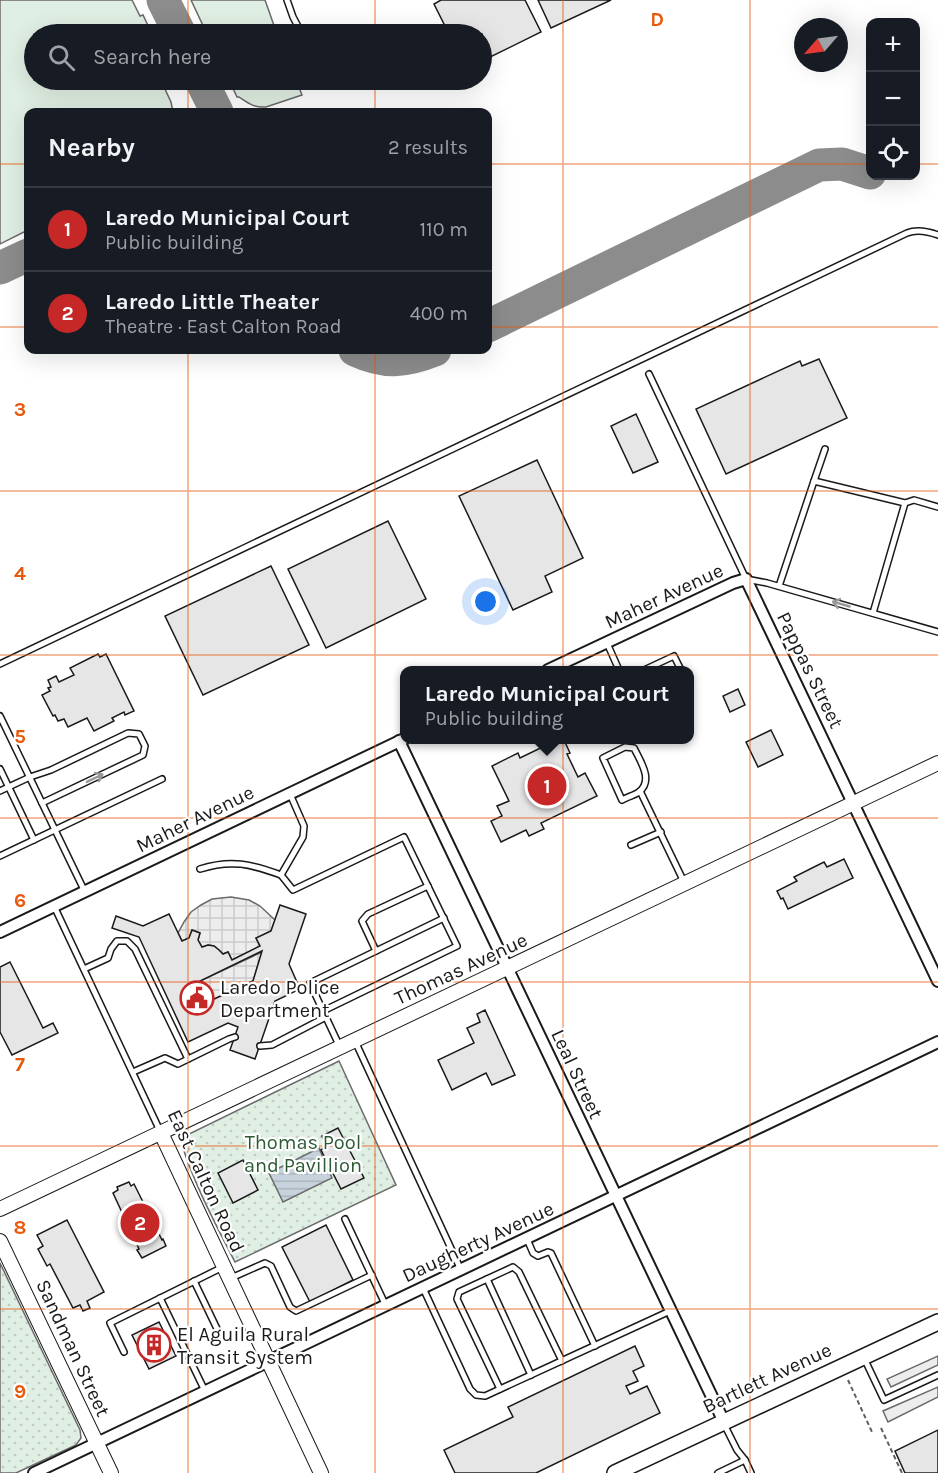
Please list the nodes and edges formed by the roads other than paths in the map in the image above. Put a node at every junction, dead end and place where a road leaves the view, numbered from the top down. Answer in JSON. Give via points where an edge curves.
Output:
{"nodes":[{"id":1,"x":287,"y":0,"type":"edge"},
{"id":2,"x":297,"y":24,"type":"edge"},
{"id":3,"x":938,"y":235,"type":"edge"},
{"id":4,"x":649,"y":374,"type":"dead end"},
{"id":5,"x":825,"y":449,"type":"dead end"},
{"id":6,"x":814,"y":481,"type":"junction"},
{"id":7,"x":905,"y":503,"type":"junction"},
{"id":8,"x":938,"y":507,"type":"edge"},
{"id":9,"x":746,"y":579,"type":"junction"},
{"id":10,"x":779,"y":586,"type":"junction"},
{"id":11,"x":873,"y":613,"type":"junction"},
{"id":12,"x":938,"y":632,"type":"edge"},
{"id":13,"x":607,"y":643,"type":"junction"},
{"id":14,"x":0,"y":664,"type":"edge"},
{"id":15,"x":557,"y":666,"type":"edge"},
{"id":16,"x":617,"y":666,"type":"edge"},
{"id":17,"x":653,"y":666,"type":"edge"},
{"id":18,"x":679,"y":666,"type":"edge"},
{"id":19,"x":1,"y":720,"type":"edge"},
{"id":20,"x":400,"y":741,"type":"edge"},
{"id":21,"x":404,"y":744,"type":"edge"},
{"id":22,"x":938,"y":763,"type":"edge"},
{"id":23,"x":0,"y":769,"type":"edge"},
{"id":24,"x":30,"y":777,"type":"junction"},
{"id":25,"x":162,"y":779,"type":"dead end"},
{"id":26,"x":9,"y":787,"type":"junction"},
{"id":27,"x":0,"y":791,"type":"edge"},
{"id":28,"x":640,"y":791,"type":"junction"},
{"id":29,"x":290,"y":794,"type":"junction"},
{"id":30,"x":42,"y":803,"type":"junction"},
{"id":31,"x":854,"y":803,"type":"junction"},
{"id":32,"x":55,"y":830,"type":"junction"},
{"id":33,"x":661,"y":832,"type":"junction"},
{"id":34,"x":34,"y":840,"type":"junction"},
{"id":35,"x":631,"y":845,"type":"dead end"},
{"id":36,"x":0,"y":856,"type":"edge"},
{"id":37,"x":200,"y":869,"type":"dead end"},
{"id":38,"x":281,"y":875,"type":"junction"},
{"id":39,"x":685,"y":884,"type":"junction"},
{"id":40,"x":428,"y":886,"type":"junction"},
{"id":41,"x":85,"y":892,"type":"junction"},
{"id":42,"x":54,"y":906,"type":"junction"},
{"id":43,"x":444,"y":918,"type":"junction"},
{"id":44,"x":0,"y":932,"type":"edge"},
{"id":45,"x":376,"y":951,"type":"junction"},
{"id":46,"x":507,"y":968,"type":"junction"},
{"id":47,"x":84,"y":969,"type":"junction"},
{"id":48,"x":938,"y":981,"type":"edge"},
{"id":49,"x":324,"y":1014,"type":"junction"},
{"id":50,"x":235,"y":1037,"type":"dead end"},
{"id":51,"x":355,"y":1041,"type":"junction"},
{"id":52,"x":938,"y":1042,"type":"edge"},
{"id":53,"x":260,"y":1046,"type":"dead end"},
{"id":54,"x":341,"y":1047,"type":"junction"},
{"id":55,"x":188,"y":1059,"type":"junction"},
{"id":56,"x":133,"y":1072,"type":"junction"},
{"id":57,"x":161,"y":1133,"type":"junction"},
{"id":58,"x":615,"y":1197,"type":"junction"},
{"id":59,"x":0,"y":1209,"type":"edge"},
{"id":60,"x":345,"y":1219,"type":"dead end"},
{"id":61,"x":527,"y":1239,"type":"junction"},
{"id":62,"x":0,"y":1241,"type":"edge"},
{"id":63,"x":461,"y":1270,"type":"junction"},
{"id":64,"x":227,"y":1273,"type":"junction"},
{"id":65,"x":372,"y":1275,"type":"junction"},
{"id":66,"x":487,"y":1279,"type":"junction"},
{"id":67,"x":194,"y":1281,"type":"junction"},
{"id":68,"x":423,"y":1288,"type":"junction"},
{"id":69,"x":160,"y":1298,"type":"junction"},
{"id":70,"x":386,"y":1306,"type":"junction"},
{"id":71,"x":670,"y":1311,"type":"junction"},
{"id":72,"x":938,"y":1322,"type":"edge"},
{"id":73,"x":220,"y":1335,"type":"dead end"},
{"id":74,"x":595,"y":1346,"type":"junction"},
{"id":75,"x":124,"y":1352,"type":"dead end"},
{"id":76,"x":863,"y":1357,"type":"junction"},
{"id":77,"x":562,"y":1361,"type":"junction"},
{"id":78,"x":269,"y":1362,"type":"junction"},
{"id":79,"x":531,"y":1375,"type":"junction"},
{"id":80,"x":938,"y":1375,"type":"edge"},
{"id":81,"x":500,"y":1389,"type":"junction"},
{"id":82,"x":206,"y":1392,"type":"junction"},
{"id":83,"x":724,"y":1422,"type":"junction"},
{"id":84,"x":96,"y":1443,"type":"junction"},
{"id":85,"x":745,"y":1460,"type":"junction"},
{"id":86,"x":34,"y":1473,"type":"edge"},
{"id":87,"x":111,"y":1473,"type":"edge"},
{"id":88,"x":321,"y":1473,"type":"edge"},
{"id":89,"x":615,"y":1473,"type":"edge"},
{"id":90,"x":718,"y":1473,"type":"edge"},
{"id":91,"x":751,"y":1473,"type":"edge"}],
"edges":[{"from":1,"to":2,"type":"lane"},
{"from":3,"to":14,"type":"lane","via":[[914,230],[907,233]]},
{"from":4,"to":9,"type":"lane","name":"Pappas Street"},
{"from":5,"to":6,"type":"lane"},
{"from":6,"to":7,"type":"lane"},
{"from":6,"to":10,"type":"lane"},
{"from":7,"to":8,"type":"lane","via":[[914,500]]},
{"from":7,"to":11,"type":"lane"},
{"from":9,"to":10,"type":"lane","name":"Maher Avenue"},
{"from":9,"to":13,"type":"street","name":"Maher Avenue"},
{"from":9,"to":31,"type":"street","name":"Pappas Street"},
{"from":11,"to":10,"type":"lane","name":"Maher Avenue","one_way":true},
{"from":11,"to":12,"type":"lane","name":"Maher Avenue"},
{"from":13,"to":15,"type":"street","name":"Maher Avenue"},
{"from":13,"to":16,"type":"lane"},
{"from":17,"to":18,"type":"lane","via":[[674,656]]},
{"from":19,"to":24,"type":"lane"},
{"from":20,"to":29,"type":"street","name":"Maher Avenue"},
{"from":21,"to":46,"type":"street","name":"Leal Street"},
{"from":22,"to":31,"type":"street","name":"Thomas Avenue"},
{"from":23,"to":26,"type":"lane"},
{"from":24,"to":26,"type":"lane"},
{"from":24,"to":30,"type":"lane"},
{"from":30,"to":24,"type":"lane","one_way":true,"via":[[143,755],[145,746],[139,734],[128,733]]},
{"from":25,"to":32,"type":"lane"},
{"from":26,"to":27,"type":"lane"},
{"from":26,"to":34,"type":"lane"},
{"from":28,"to":28,"type":"lane","via":[[646,773],[634,748],[626,747],[603,758],[622,800]]},
{"from":28,"to":33,"type":"lane"},
{"from":29,"to":38,"type":"lane","via":[[304,826],[303,837]]},
{"from":29,"to":41,"type":"street","name":"Maher Avenue"},
{"from":30,"to":32,"type":"lane"},
{"from":31,"to":39,"type":"street","name":"Thomas Avenue"},
{"from":31,"to":48,"type":"street","name":"Pappas Street"},
{"from":32,"to":34,"type":"lane"},
{"from":32,"to":41,"type":"lane"},
{"from":33,"to":35,"type":"lane"},
{"from":33,"to":39,"type":"lane"},
{"from":34,"to":36,"type":"lane"},
{"from":37,"to":38,"type":"lane","via":[[230,864]]},
{"from":38,"to":40,"type":"lane","via":[[293,890],[405,837]]},
{"from":39,"to":46,"type":"street","name":"Thomas Avenue"},
{"from":40,"to":43,"type":"lane"},
{"from":40,"to":45,"type":"lane","via":[[368,914],[362,921]]},
{"from":41,"to":42,"type":"street","name":"Maher Avenue"},
{"from":42,"to":44,"type":"street","name":"Maher Avenue"},
{"from":42,"to":47,"type":"lane","name":"East Calton Road"},
{"from":43,"to":45,"type":"lane"},
{"from":43,"to":49,"type":"lane","via":[[458,946]]},
{"from":45,"to":49,"type":"lane","via":[[310,983]]},
{"from":46,"to":51,"type":"street","name":"Thomas Avenue"},
{"from":46,"to":58,"type":"street","name":"Leal Street"},
{"from":47,"to":55,"type":"lane","via":[[108,958],[117,941],[127,941],[135,949]]},
{"from":47,"to":56,"type":"lane","name":"East Calton Road"},
{"from":49,"to":53,"type":"lane","via":[[272,1045]]},
{"from":49,"to":54,"type":"lane"},
{"from":50,"to":55,"type":"lane"},
{"from":51,"to":54,"type":"street","name":"Thomas Avenue"},
{"from":51,"to":63,"type":"lane"},
{"from":52,"to":58,"type":"street","name":"Daugherty Avenue"},
{"from":54,"to":57,"type":"street","name":"Thomas Avenue"},
{"from":55,"to":56,"type":"lane","via":[[178,1064],[165,1058]]},
{"from":56,"to":57,"type":"lane","name":"East Calton Road"},
{"from":57,"to":59,"type":"street","name":"Thomas Avenue"},
{"from":57,"to":64,"type":"street","name":"East Calton Road"},
{"from":58,"to":61,"type":"street","name":"Daugherty Avenue"},
{"from":58,"to":71,"type":"street","name":"Leal Street"},
{"from":60,"to":65,"type":"lane"},
{"from":61,"to":63,"type":"street","name":"Daugherty Avenue"},
{"from":61,"to":74,"type":"lane","via":[[538,1256],[551,1253]]},
{"from":62,"to":84,"type":"street","name":"Sandman Street"},
{"from":63,"to":68,"type":"street","name":"Daugherty Avenue"},
{"from":64,"to":65,"type":"lane","via":[[265,1263],[271,1266],[290,1307],[296,1311]]},
{"from":64,"to":67,"type":"lane"},
{"from":64,"to":78,"type":"street","name":"East Calton Road"},
{"from":65,"to":70,"type":"lane"},
{"from":66,"to":77,"type":"lane","via":[[513,1267],[519,1272]]},
{"from":66,"to":79,"type":"lane"},
{"from":66,"to":81,"type":"lane","via":[[459,1292],[457,1299]]},
{"from":67,"to":69,"type":"lane"},
{"from":67,"to":73,"type":"lane"},
{"from":68,"to":70,"type":"street","name":"Daugherty Avenue"},
{"from":68,"to":81,"type":"lane","via":[[470,1389],[485,1396]]},
{"from":69,"to":75,"type":"lane","via":[[110,1323]]},
{"from":69,"to":82,"type":"lane"},
{"from":70,"to":78,"type":"street","name":"Daugherty Avenue"},
{"from":71,"to":74,"type":"lane"},
{"from":71,"to":83,"type":"street","name":"Leal Street"},
{"from":72,"to":76,"type":"main road","name":"Bartlett Avenue"},
{"from":74,"to":77,"type":"lane"},
{"from":76,"to":80,"type":"lane","via":[[884,1400]]},
{"from":76,"to":83,"type":"main road","name":"Bartlett Avenue"},
{"from":77,"to":79,"type":"lane"},
{"from":78,"to":82,"type":"street","name":"Daugherty Avenue"},
{"from":78,"to":88,"type":"street","name":"East Calton Road"},
{"from":79,"to":81,"type":"lane"},
{"from":82,"to":84,"type":"street","name":"Daugherty Avenue"},
{"from":83,"to":85,"type":"lane"},
{"from":83,"to":89,"type":"main road","name":"Bartlett Avenue"},
{"from":84,"to":86,"type":"street","name":"Daugherty Avenue"},
{"from":84,"to":87,"type":"street","name":"Sandman Street"},
{"from":85,"to":90,"type":"lane"},
{"from":85,"to":91,"type":"lane"}]}
